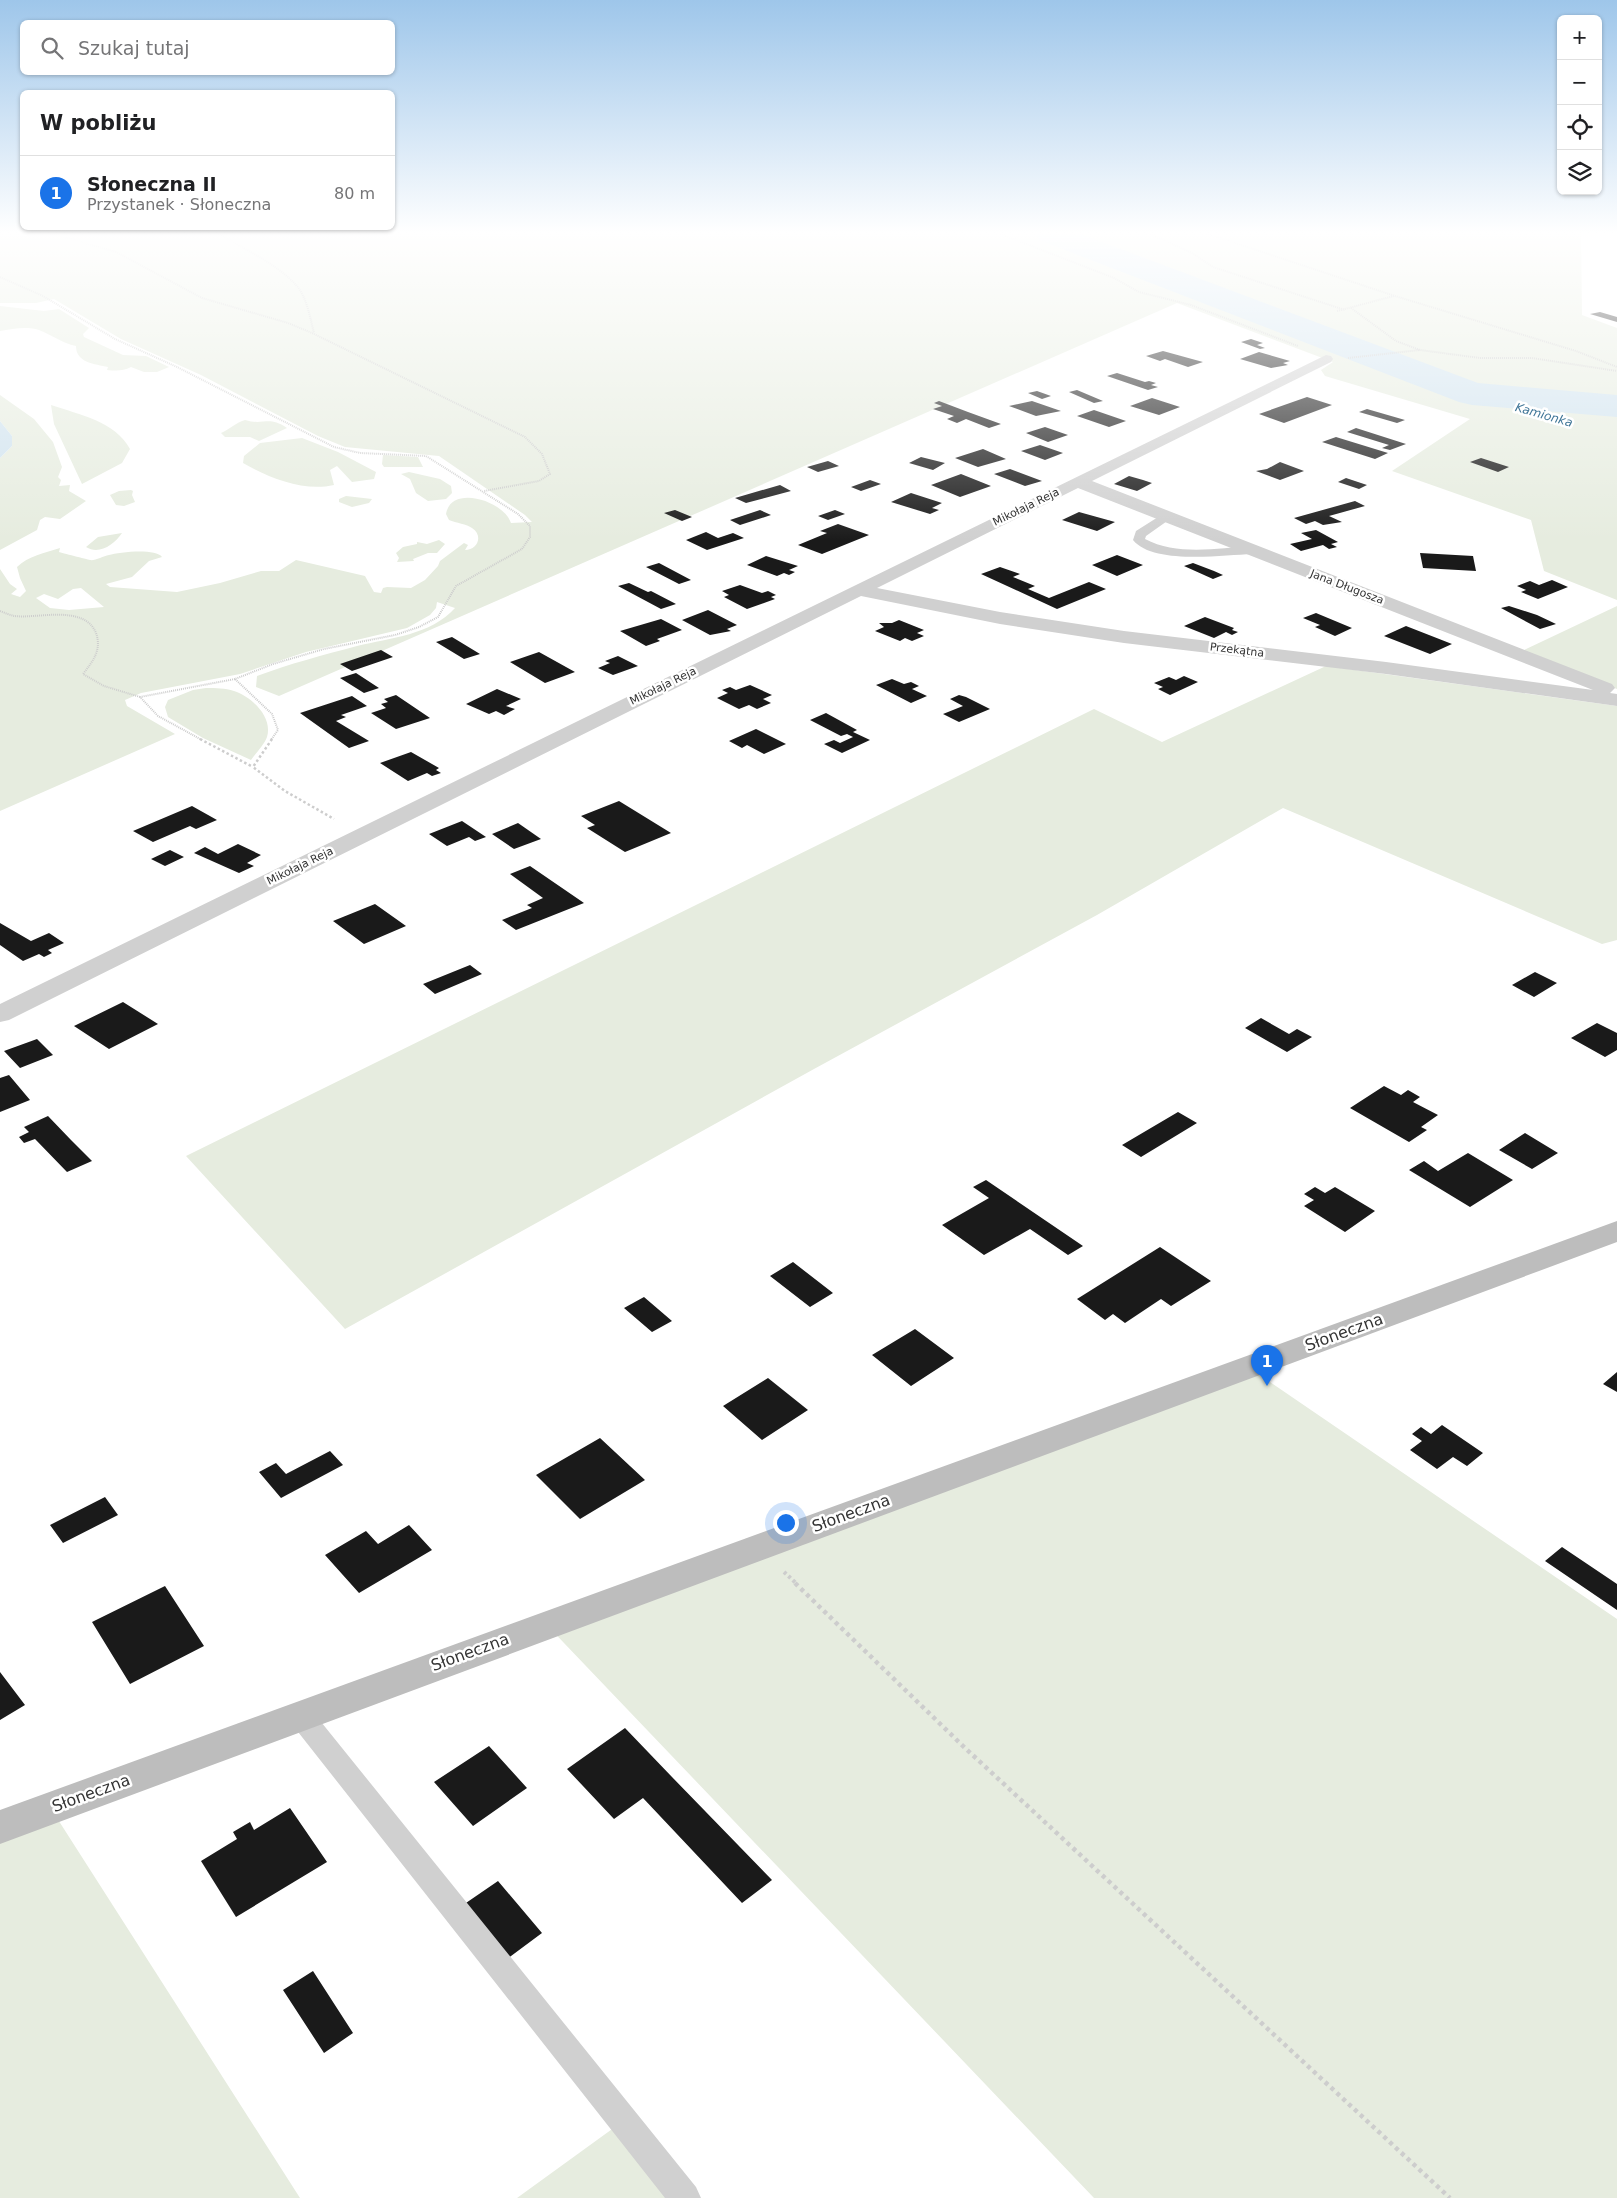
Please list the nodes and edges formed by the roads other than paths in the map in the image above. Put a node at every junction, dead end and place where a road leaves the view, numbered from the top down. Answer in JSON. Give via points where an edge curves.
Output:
{"nodes":[{"id":1,"x":1334,"y":359,"type":"road end"},
{"id":2,"x":1078,"y":482,"type":"junction"},
{"id":3,"x":1166,"y":516,"type":"junction"},
{"id":4,"x":1252,"y":550,"type":"junction"},
{"id":5,"x":858,"y":590,"type":"junction"},
{"id":6,"x":1617,"y":693,"type":"edge"},
{"id":7,"x":1617,"y":700,"type":"edge"},
{"id":8,"x":0,"y":1014,"type":"edge"},
{"id":9,"x":1617,"y":1231,"type":"edge"},
{"id":10,"x":300,"y":1715,"type":"junction"},
{"id":11,"x":0,"y":1827,"type":"edge"},
{"id":12,"x":685,"y":2198,"type":"edge"}],
"edges":[{"from":1,"to":2,"type":"street","name":"Mikołaja Reja"},
{"from":2,"to":3,"type":"street","name":"Jana Długosza"},
{"from":2,"to":5,"type":"street","name":"Mikołaja Reja"},
{"from":3,"to":4,"type":"street","name":"Jana Długosza"},
{"from":3,"to":4,"type":"lane","via":[[1140,534],[1139,540],[1177,551]]},
{"from":4,"to":6,"type":"street","name":"Jana Długosza"},
{"from":5,"to":7,"type":"street","name":"Przekątna","via":[[1000,618],[1124,637]]},
{"from":5,"to":8,"type":"street","name":"Mikołaja Reja"},
{"from":9,"to":10,"type":"street","name":"Słoneczna"},
{"from":10,"to":11,"type":"street","name":"Słoneczna"},
{"from":10,"to":12,"type":"lane"}]}
